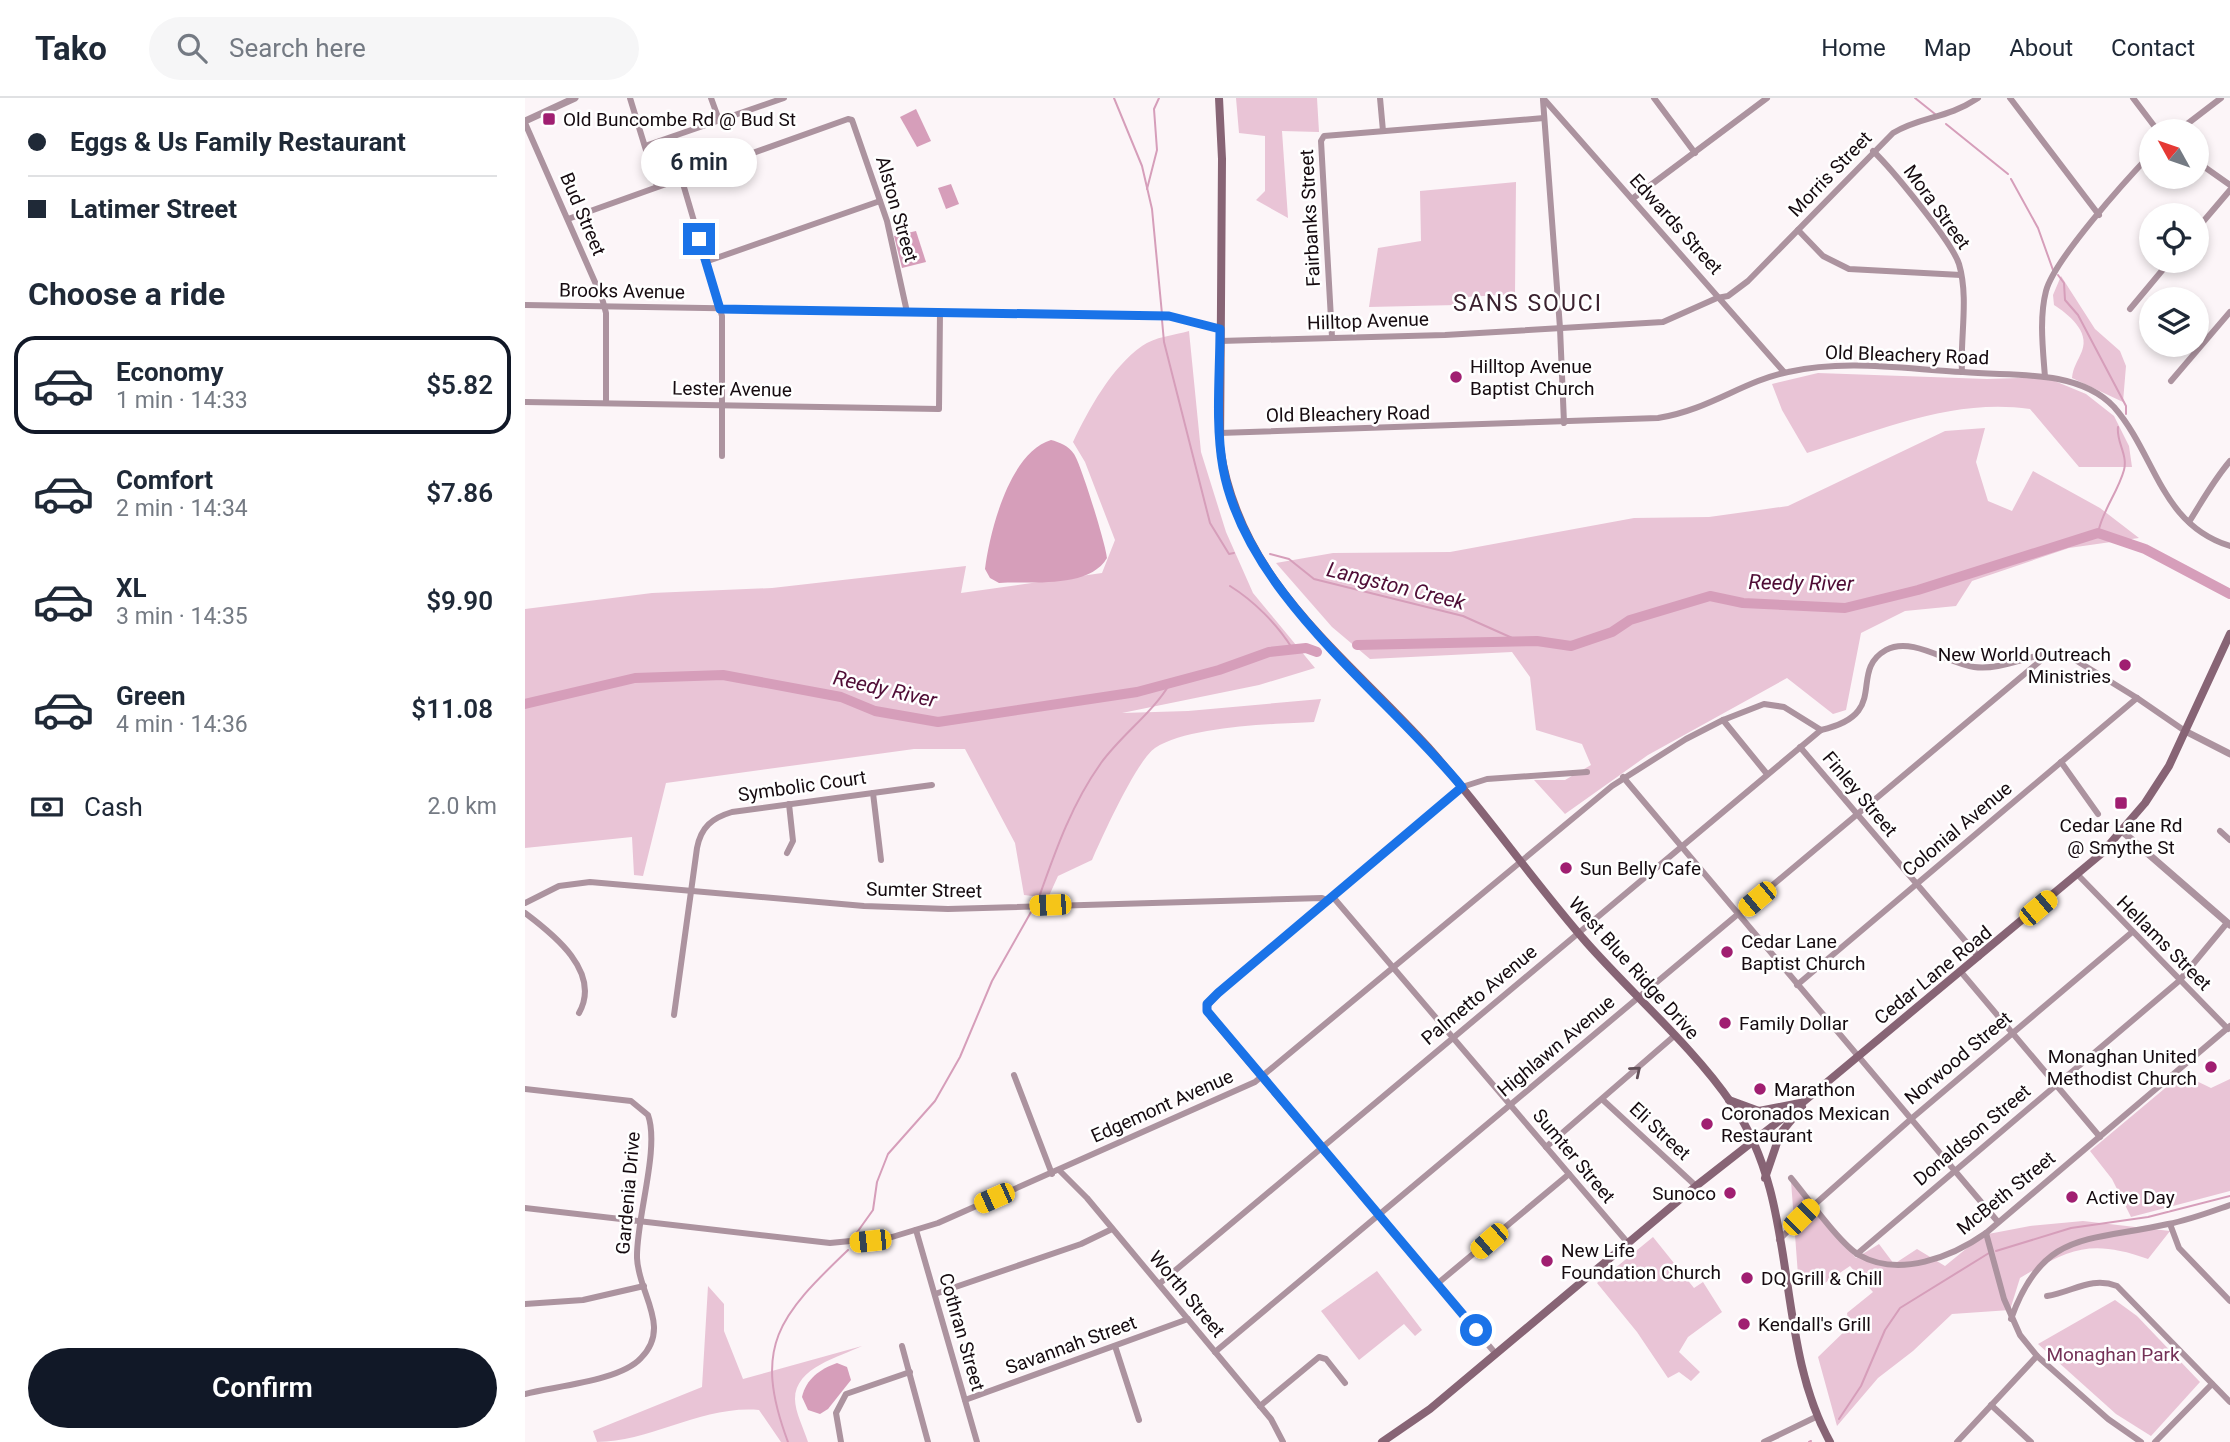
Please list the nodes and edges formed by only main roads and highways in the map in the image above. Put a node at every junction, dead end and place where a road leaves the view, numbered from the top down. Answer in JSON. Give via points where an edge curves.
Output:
{"nodes":[{"id":1,"x":1219,"y":98,"type":"edge"},
{"id":2,"x":2230,"y":634,"type":"edge"},
{"id":3,"x":1812,"y":1095,"type":"junction"},
{"id":4,"x":1729,"y":1100,"type":"junction"},
{"id":5,"x":1802,"y":1103,"type":"junction"},
{"id":6,"x":1752,"y":1141,"type":"junction"},
{"id":7,"x":1765,"y":1178,"type":"junction"},
{"id":8,"x":1395,"y":1438,"type":"edge"},
{"id":9,"x":1382,"y":1442,"type":"edge"},
{"id":10,"x":1830,"y":1442,"type":"edge"}],
"edges":[{"from":1,"to":4,"type":"main road","name":"West Blue Ridge Drive","via":[[1219,433],[1232,502],[1262,566],[1462,787],[1578,933]]},
{"from":2,"to":3,"type":"main road","name":"Cedar Lane Road","via":[[2159,782],[2123,832],[2078,875]]},
{"from":3,"to":5,"type":"main road","name":"Cedar Lane Road"},
{"from":3,"to":7,"type":"main road","name":"Cedar Lane Road","via":[[1780,1134]]},
{"from":4,"to":5,"type":"main road","name":"Cedar Lane Road","via":[[1759,1111]]},
{"from":4,"to":6,"type":"main road","name":"West Blue Ridge Drive"},
{"from":5,"to":6,"type":"main road","name":"Cedar Lane Road"},
{"from":6,"to":7,"type":"main road","name":"West Blue Ridge Drive"},
{"from":6,"to":8,"type":"main road","name":"Cedar Lane Road"},
{"from":7,"to":10,"type":"main road","name":"West Blue Ridge Drive","via":[[1807,1383]]},
{"from":8,"to":9,"type":"main road","name":"Cedar Lane Road"}]}
